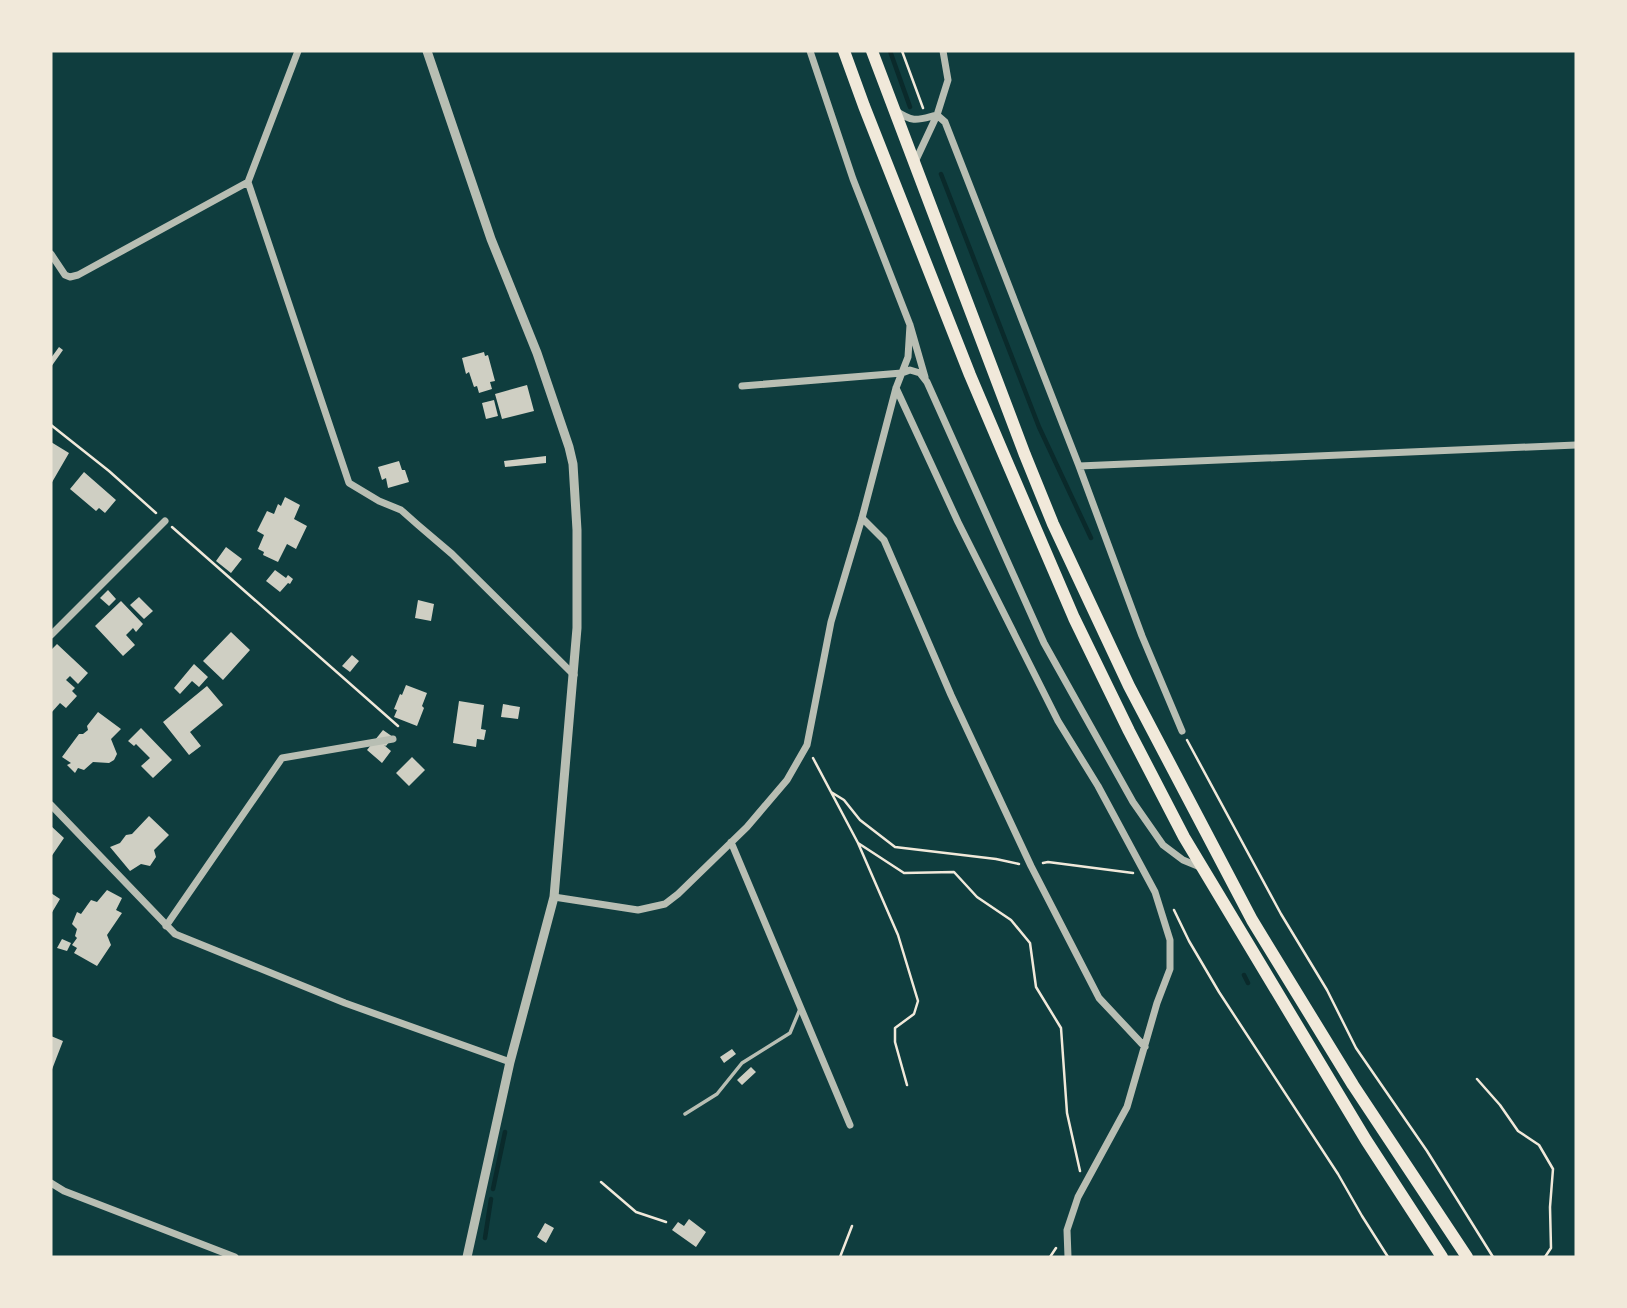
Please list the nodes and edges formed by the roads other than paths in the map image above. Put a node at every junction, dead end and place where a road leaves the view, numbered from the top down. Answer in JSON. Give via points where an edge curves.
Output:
{"nodes":[{"id":1,"x":298,"y":51,"type":"edge"},
{"id":2,"x":427,"y":51,"type":"edge"},
{"id":3,"x":810,"y":51,"type":"edge"},
{"id":4,"x":844,"y":51,"type":"edge"},
{"id":5,"x":872,"y":51,"type":"edge"},
{"id":6,"x":943,"y":51,"type":"edge"},
{"id":7,"x":894,"y":111,"type":"junction"},
{"id":8,"x":937,"y":115,"type":"junction"},
{"id":9,"x":914,"y":164,"type":"junction"},
{"id":10,"x":248,"y":182,"type":"junction"},
{"id":11,"x":51,"y":254,"type":"edge"},
{"id":12,"x":910,"y":325,"type":"junction"},
{"id":13,"x":902,"y":373,"type":"junction"},
{"id":14,"x":927,"y":382,"type":"junction"},
{"id":15,"x":742,"y":386,"type":"dead end"},
{"id":16,"x":896,"y":388,"type":"junction"},
{"id":17,"x":1576,"y":445,"type":"edge"},
{"id":18,"x":1079,"y":466,"type":"junction"},
{"id":19,"x":862,"y":518,"type":"junction"},
{"id":20,"x":165,"y":521,"type":"road end"},
{"id":21,"x":51,"y":635,"type":"edge"},
{"id":22,"x":573,"y":675,"type":"junction"},
{"id":23,"x":1182,"y":731,"type":"road end"},
{"id":24,"x":393,"y":739,"type":"dead end"},
{"id":25,"x":51,"y":805,"type":"edge"},
{"id":26,"x":731,"y":842,"type":"junction"},
{"id":27,"x":1202,"y":867,"type":"junction"},
{"id":28,"x":554,"y":897,"type":"junction"},
{"id":29,"x":166,"y":926,"type":"junction"},
{"id":30,"x":801,"y":1007,"type":"junction"},
{"id":31,"x":1145,"y":1047,"type":"junction"},
{"id":32,"x":510,"y":1062,"type":"junction"},
{"id":33,"x":685,"y":1114,"type":"dead end"},
{"id":34,"x":850,"y":1125,"type":"dead end"},
{"id":35,"x":51,"y":1183,"type":"edge"},
{"id":36,"x":235,"y":1257,"type":"edge"},
{"id":37,"x":467,"y":1257,"type":"edge"},
{"id":38,"x":1068,"y":1257,"type":"edge"},
{"id":39,"x":1442,"y":1257,"type":"edge"},
{"id":40,"x":1467,"y":1257,"type":"edge"}],
"edges":[{"from":1,"to":10,"type":"street"},
{"from":2,"to":22,"type":"street","via":[[573,464],[577,530]]},
{"from":3,"to":12,"type":"street"},
{"from":4,"to":27,"type":"highway","via":[[970,375],[1073,618]]},
{"from":5,"to":7,"type":"highway"},
{"from":6,"to":8,"type":"street","via":[[947,80]]},
{"from":7,"to":8,"type":"street","via":[[915,120]]},
{"from":7,"to":9,"type":"highway"},
{"from":8,"to":9,"type":"street"},
{"from":8,"to":18,"type":"street","via":[[945,122]]},
{"from":9,"to":40,"type":"highway","via":[[1053,524],[1129,686],[1252,920],[1353,1085]]},
{"from":10,"to":11,"type":"street","via":[[78,275],[65,275]]},
{"from":10,"to":22,"type":"street","via":[[349,483],[401,510],[452,554]]},
{"from":12,"to":13,"type":"street"},
{"from":12,"to":14,"type":"street"},
{"from":13,"to":14,"type":"street","via":[[920,373]]},
{"from":13,"to":15,"type":"street"},
{"from":13,"to":16,"type":"street"},
{"from":14,"to":27,"type":"street","via":[[1044,643],[1133,802],[1163,845]]},
{"from":16,"to":19,"type":"street"},
{"from":16,"to":31,"type":"street","via":[[1052,709],[1155,892],[1170,940],[1170,968]]},
{"from":17,"to":18,"type":"street"},
{"from":18,"to":23,"type":"street"},
{"from":19,"to":26,"type":"street","via":[[831,622],[807,746],[787,780]]},
{"from":19,"to":31,"type":"street","via":[[884,540],[1031,866],[1099,998]]},
{"from":20,"to":21,"type":"street"},
{"from":22,"to":28,"type":"street"},
{"from":24,"to":29,"type":"street","via":[[282,758]]},
{"from":25,"to":29,"type":"street"},
{"from":26,"to":28,"type":"street","via":[[664,904],[638,910]]},
{"from":26,"to":30,"type":"street"},
{"from":27,"to":39,"type":"highway"},
{"from":28,"to":32,"type":"street"},
{"from":29,"to":32,"type":"street","via":[[175,934],[345,1003]]},
{"from":30,"to":33,"type":"lane","via":[[790,1033],[742,1063],[717,1094]]},
{"from":30,"to":34,"type":"street"},
{"from":31,"to":38,"type":"street","via":[[1127,1107],[1066,1230]]},
{"from":32,"to":37,"type":"street"},
{"from":35,"to":36,"type":"street"}]}
